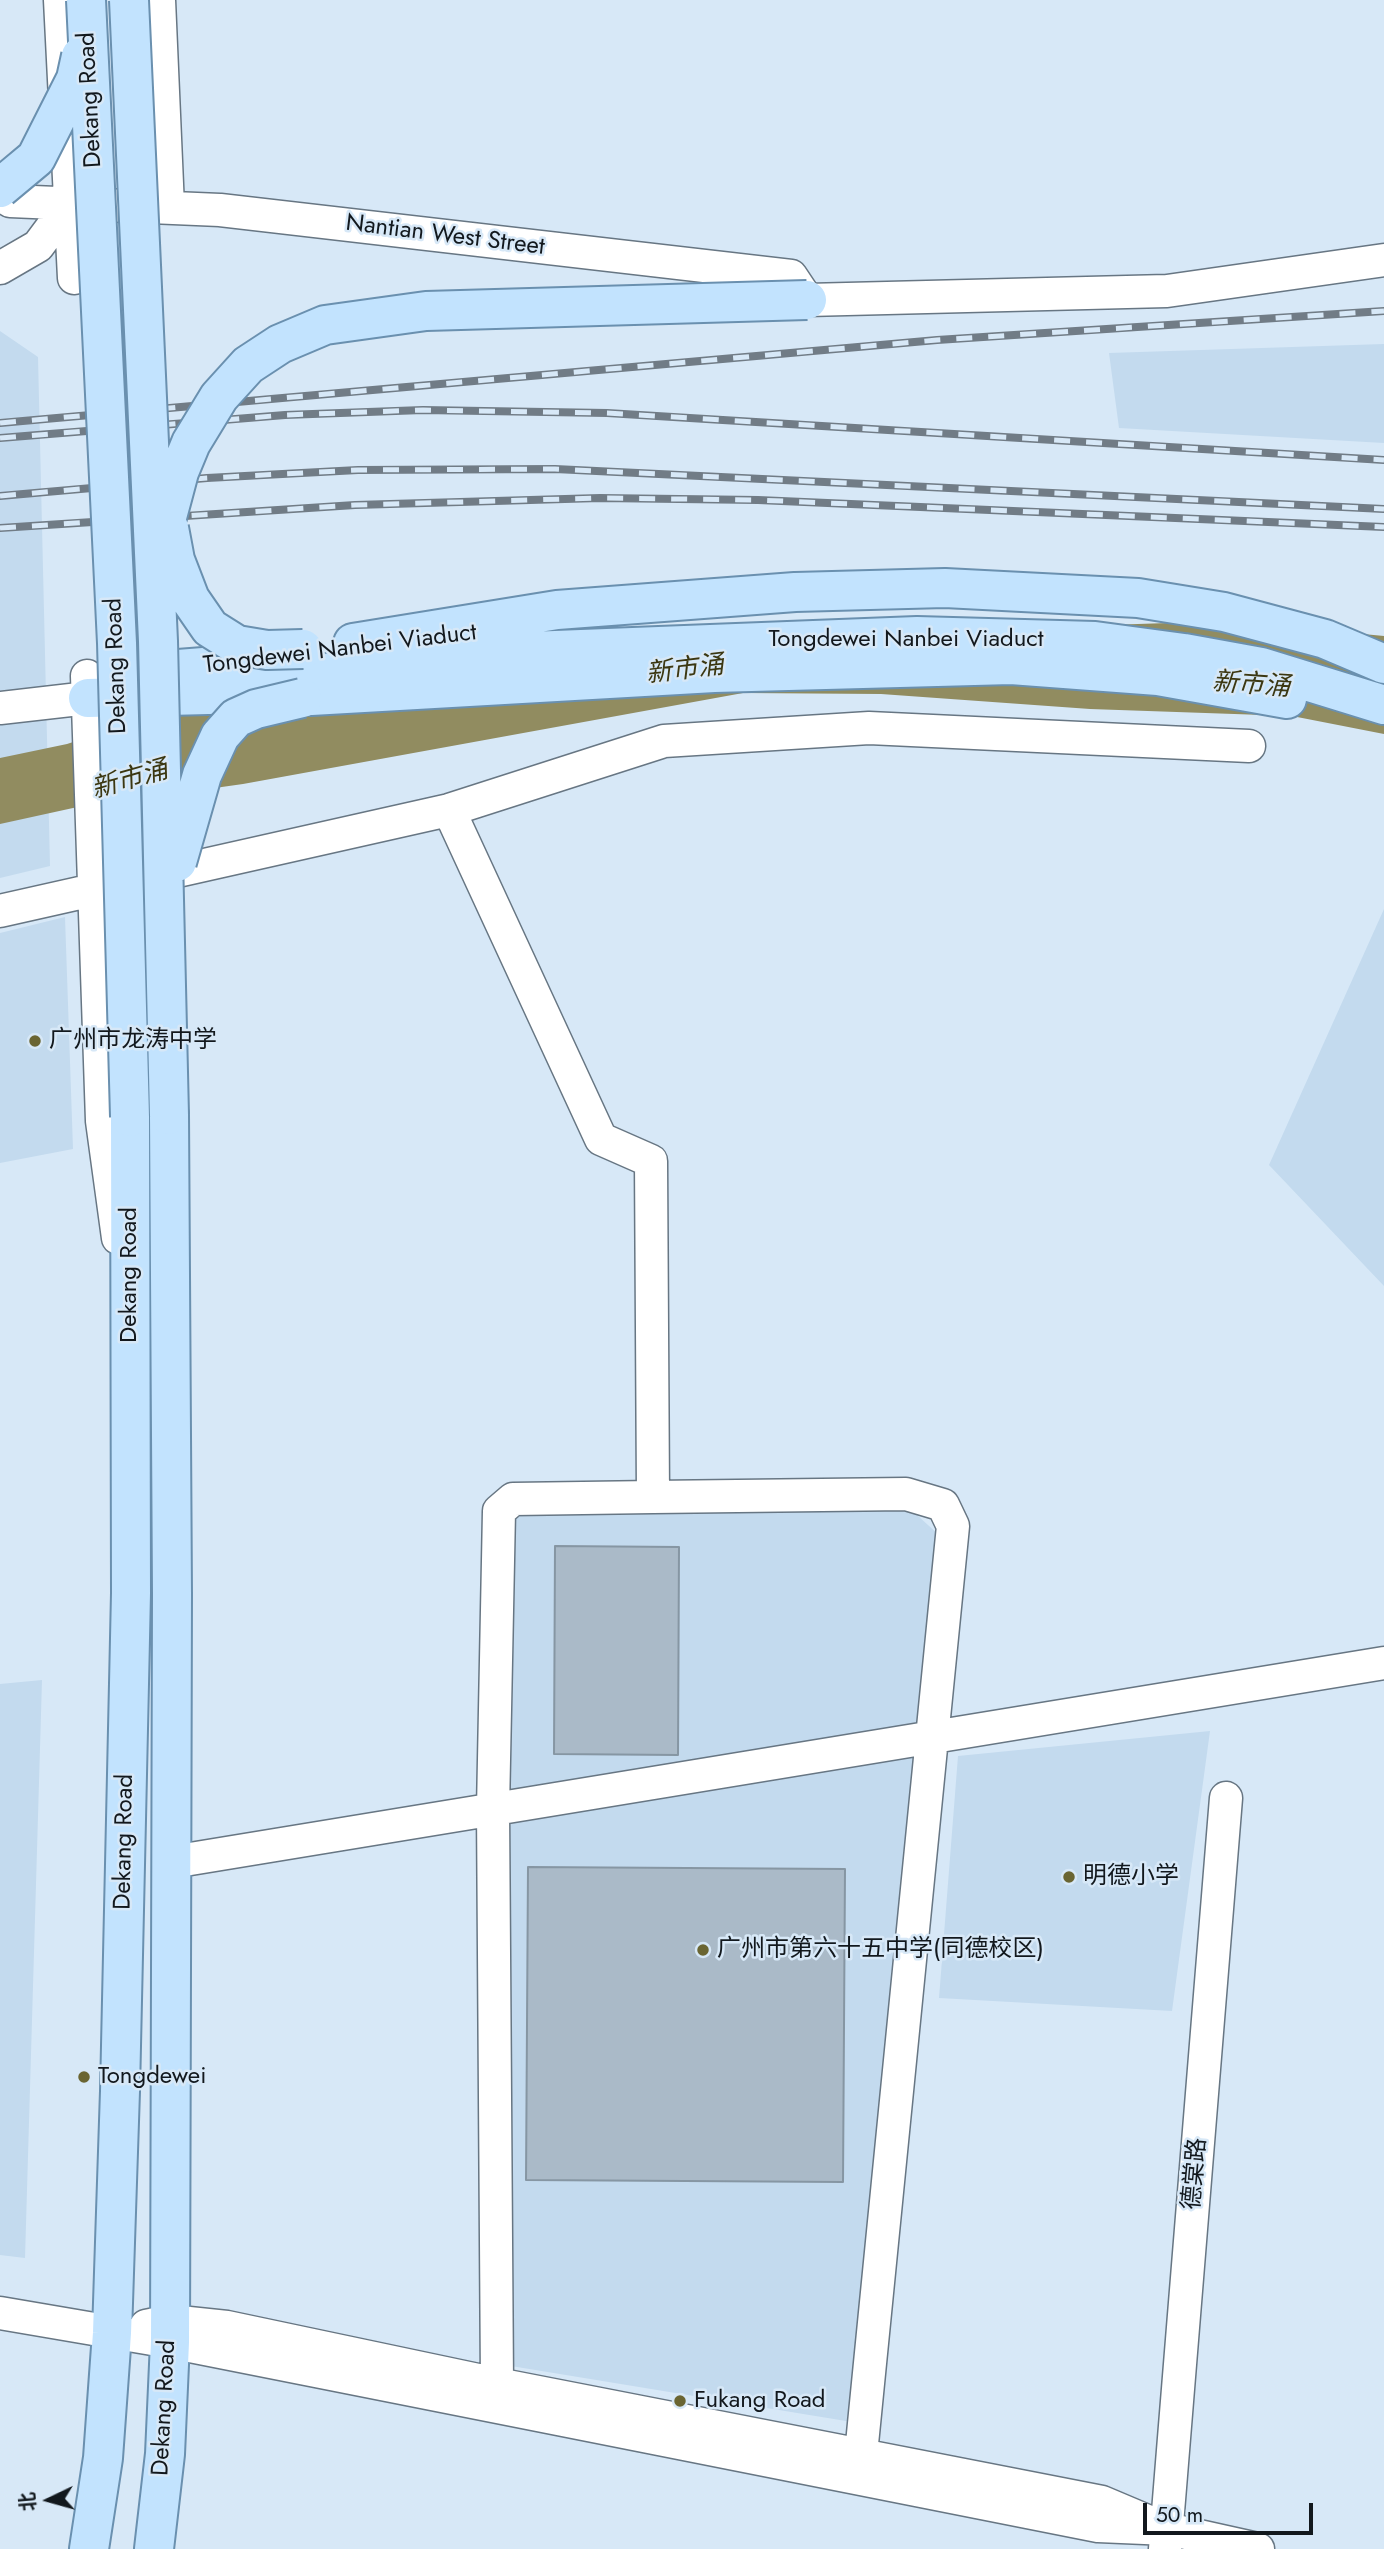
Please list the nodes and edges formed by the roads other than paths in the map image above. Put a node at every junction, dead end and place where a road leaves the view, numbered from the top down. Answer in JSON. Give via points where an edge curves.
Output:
{"nodes":[{"id":1,"x":130,"y":0,"type":"edge"},
{"id":2,"x":159,"y":0,"type":"edge"},
{"id":3,"x":77,"y":1,"type":"edge"},
{"id":4,"x":60,"y":187,"type":"junction"},
{"id":5,"x":3,"y":192,"type":"edge"},
{"id":6,"x":168,"y":206,"type":"junction"},
{"id":7,"x":1384,"y":260,"type":"edge"},
{"id":8,"x":0,"y":268,"type":"edge"},
{"id":9,"x":74,"y":278,"type":"dead end"},
{"id":10,"x":807,"y":300,"type":"junction"},
{"id":11,"x":148,"y":418,"type":"junction"},
{"id":12,"x":167,"y":517,"type":"junction"},
{"id":13,"x":529,"y":639,"type":"junction"},
{"id":14,"x":1384,"y":664,"type":"edge"},
{"id":15,"x":1384,"y":684,"type":"edge"},
{"id":16,"x":88,"y":698,"type":"junction"},
{"id":17,"x":1384,"y":705,"type":"edge"},
{"id":18,"x":0,"y":708,"type":"edge"},
{"id":19,"x":1384,"y":718,"type":"edge"},
{"id":20,"x":1249,"y":746,"type":"dead end"},
{"id":21,"x":449,"y":810,"type":"junction"},
{"id":22,"x":94,"y":891,"type":"junction"},
{"id":23,"x":0,"y":911,"type":"edge"},
{"id":24,"x":166,"y":912,"type":"junction"},
{"id":25,"x":130,"y":1315,"type":"junction"},
{"id":26,"x":653,"y":1497,"type":"junction"},
{"id":27,"x":1384,"y":1663,"type":"edge"},
{"id":28,"x":932,"y":1737,"type":"junction"},
{"id":29,"x":1226,"y":1798,"type":"dead end"},
{"id":30,"x":493,"y":1809,"type":"junction"},
{"id":31,"x":172,"y":1862,"type":"junction"},
{"id":32,"x":0,"y":2313,"type":"edge"},
{"id":33,"x":170,"y":2331,"type":"junction"},
{"id":34,"x":112,"y":2333,"type":"junction"},
{"id":35,"x":497,"y":2384,"type":"junction"},
{"id":36,"x":862,"y":2455,"type":"junction"},
{"id":37,"x":1167,"y":2539,"type":"edge"},
{"id":38,"x":89,"y":2549,"type":"edge"},
{"id":39,"x":154,"y":2549,"type":"edge"},
{"id":40,"x":1258,"y":2549,"type":"edge"}],
"edges":[{"from":1,"to":11,"type":"main road","name":"Dekang Road","bridge":true},
{"from":2,"to":6,"type":"street"},
{"from":3,"to":4,"type":"street"},
{"from":3,"to":5,"type":"main road","bridge":true,"via":[[84,46],[71,90],[36,158]]},
{"from":3,"to":25,"type":"main road","name":"Dekang Road","bridge":true,"via":[[117,643],[130,1117]]},
{"from":4,"to":5,"type":"street","name":"Nantian West Street"},
{"from":4,"to":6,"type":"street","name":"Nantian West Street"},
{"from":4,"to":8,"type":"street","via":[[38,246]]},
{"from":4,"to":9,"type":"street"},
{"from":6,"to":10,"type":"street","name":"Nantian West Street","via":[[791,276]]},
{"from":7,"to":10,"type":"street","via":[[1167,291]]},
{"from":10,"to":12,"type":"main road","bridge":true,"via":[[426,311],[326,325],[280,344],[248,365],[219,397],[191,443]]},
{"from":11,"to":12,"type":"main road","bridge":true},
{"from":11,"to":24,"type":"main road","name":"Dekang Road","bridge":true},
{"from":12,"to":14,"type":"main road","bridge":true,"via":[[190,599],[210,628],[237,645],[267,650],[350,644],[569,608],[945,588],[1138,598],[1224,612],[1325,639]]},
{"from":13,"to":15,"type":"main road","name":"Tongdewei Nanbei Viaduct","via":[[918,614],[1047,618],[1230,640],[1282,651]]},
{"from":13,"to":16,"type":"main road","name":"Tongdewei Nanbei Viaduct","via":[[395,642],[228,666]]},
{"from":13,"to":17,"type":"main road","name":"Tongdewei Nanbei Viaduct","via":[[852,636],[1095,640],[1261,667]]},
{"from":16,"to":18,"type":"street"},
{"from":16,"to":22,"type":"street"},
{"from":19,"to":24,"type":"main road","bridge":true,"via":[[1158,676],[1011,665],[713,673],[302,698],[236,718],[212,749],[182,838]]},
{"from":20,"to":21,"type":"street","via":[[869,727],[664,741]]},
{"from":21,"to":22,"type":"street"},
{"from":21,"to":26,"type":"street","via":[[601,1139],[651,1161]]},
{"from":22,"to":23,"type":"street"},
{"from":22,"to":25,"type":"street","via":[[102,1121]]},
{"from":24,"to":31,"type":"main road","name":"Dekang Road","bridge":true},
{"from":25,"to":34,"type":"main road","name":"Dekang Road","via":[[131,1593]]},
{"from":26,"to":28,"type":"street","via":[[906,1494],[943,1504],[953,1525]]},
{"from":26,"to":30,"type":"street","via":[[513,1499],[499,1511]]},
{"from":27,"to":28,"type":"street"},
{"from":28,"to":30,"type":"street"},
{"from":28,"to":36,"type":"street"},
{"from":29,"to":37,"type":"street","name":"德棠路"},
{"from":30,"to":31,"type":"street"},
{"from":30,"to":35,"type":"street"},
{"from":31,"to":33,"type":"main road","name":"Dekang Road"},
{"from":32,"to":34,"type":"street"},
{"from":33,"to":34,"type":"street"},
{"from":33,"to":35,"type":"street","via":[[227,2327]]},
{"from":33,"to":37,"type":"street"},
{"from":33,"to":39,"type":"main road","name":"Dekang Road"},
{"from":34,"to":38,"type":"main road","name":"Dekang Road","via":[[103,2458]]},
{"from":35,"to":36,"type":"street"},
{"from":36,"to":37,"type":"street","via":[[1102,2502]]},
{"from":37,"to":40,"type":"street"}]}
